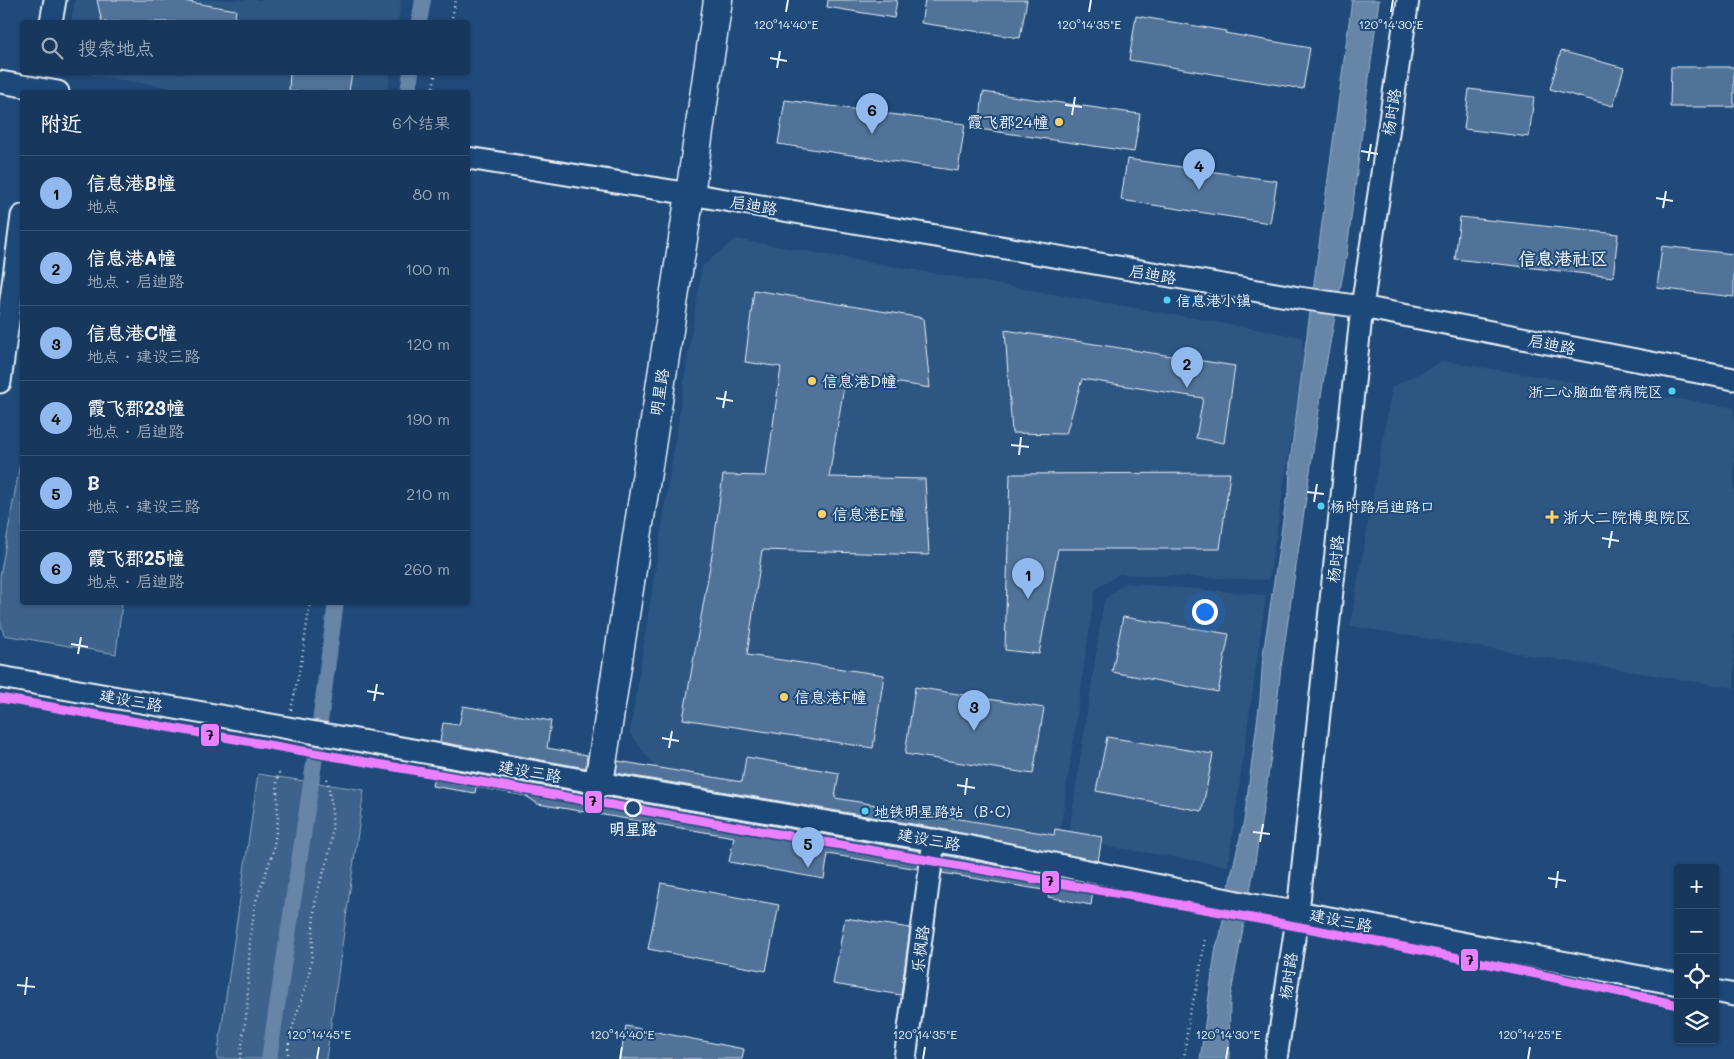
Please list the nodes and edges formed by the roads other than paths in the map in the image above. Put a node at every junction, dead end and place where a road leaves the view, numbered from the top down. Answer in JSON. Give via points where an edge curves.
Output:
{"nodes":[{"id":1,"x":55,"y":0,"type":"edge"},
{"id":2,"x":718,"y":0,"type":"edge"},
{"id":3,"x":1408,"y":0,"type":"edge"},
{"id":4,"x":51,"y":20,"type":"edge"},
{"id":5,"x":0,"y":82,"type":"edge"},
{"id":6,"x":45,"y":87,"type":"edge"},
{"id":7,"x":470,"y":158,"type":"edge"},
{"id":8,"x":690,"y":194,"type":"junction"},
{"id":9,"x":20,"y":231,"type":"edge"},
{"id":10,"x":1353,"y":305,"type":"junction"},
{"id":11,"x":1734,"y":378,"type":"edge"},
{"id":12,"x":0,"y":382,"type":"edge"},
{"id":13,"x":0,"y":677,"type":"edge"},
{"id":14,"x":599,"y":783,"type":"junction"},
{"id":15,"x":934,"y":840,"type":"junction"},
{"id":16,"x":1298,"y":912,"type":"junction"},
{"id":17,"x":1674,"y":983,"type":"edge"},
{"id":18,"x":1719,"y":992,"type":"edge"},
{"id":19,"x":1734,"y":995,"type":"edge"},
{"id":20,"x":905,"y":1059,"type":"edge"},
{"id":21,"x":1276,"y":1059,"type":"edge"}],
"edges":[{"from":1,"to":4,"type":"street"},
{"from":2,"to":8,"type":"main road","name":"明星路"},
{"from":3,"to":10,"type":"street","name":"杨时路"},
{"from":5,"to":6,"type":"street"},
{"from":7,"to":8,"type":"street","name":"启迪路"},
{"from":8,"to":10,"type":"street","name":"启迪路"},
{"from":8,"to":14,"type":"main road","name":"明星路"},
{"from":9,"to":12,"type":"street"},
{"from":10,"to":11,"type":"street","name":"启迪路"},
{"from":10,"to":16,"type":"street","name":"杨时路"},
{"from":13,"to":14,"type":"street","name":"建设三路","via":[[291,720],[336,736]]},
{"from":14,"to":15,"type":"street","name":"建设三路"},
{"from":15,"to":16,"type":"street","name":"建设三路"},
{"from":15,"to":20,"type":"street","name":"乐枫路"},
{"from":16,"to":17,"type":"street","name":"建设三路"},
{"from":16,"to":21,"type":"street","name":"杨时路"},
{"from":18,"to":19,"type":"street"}]}
